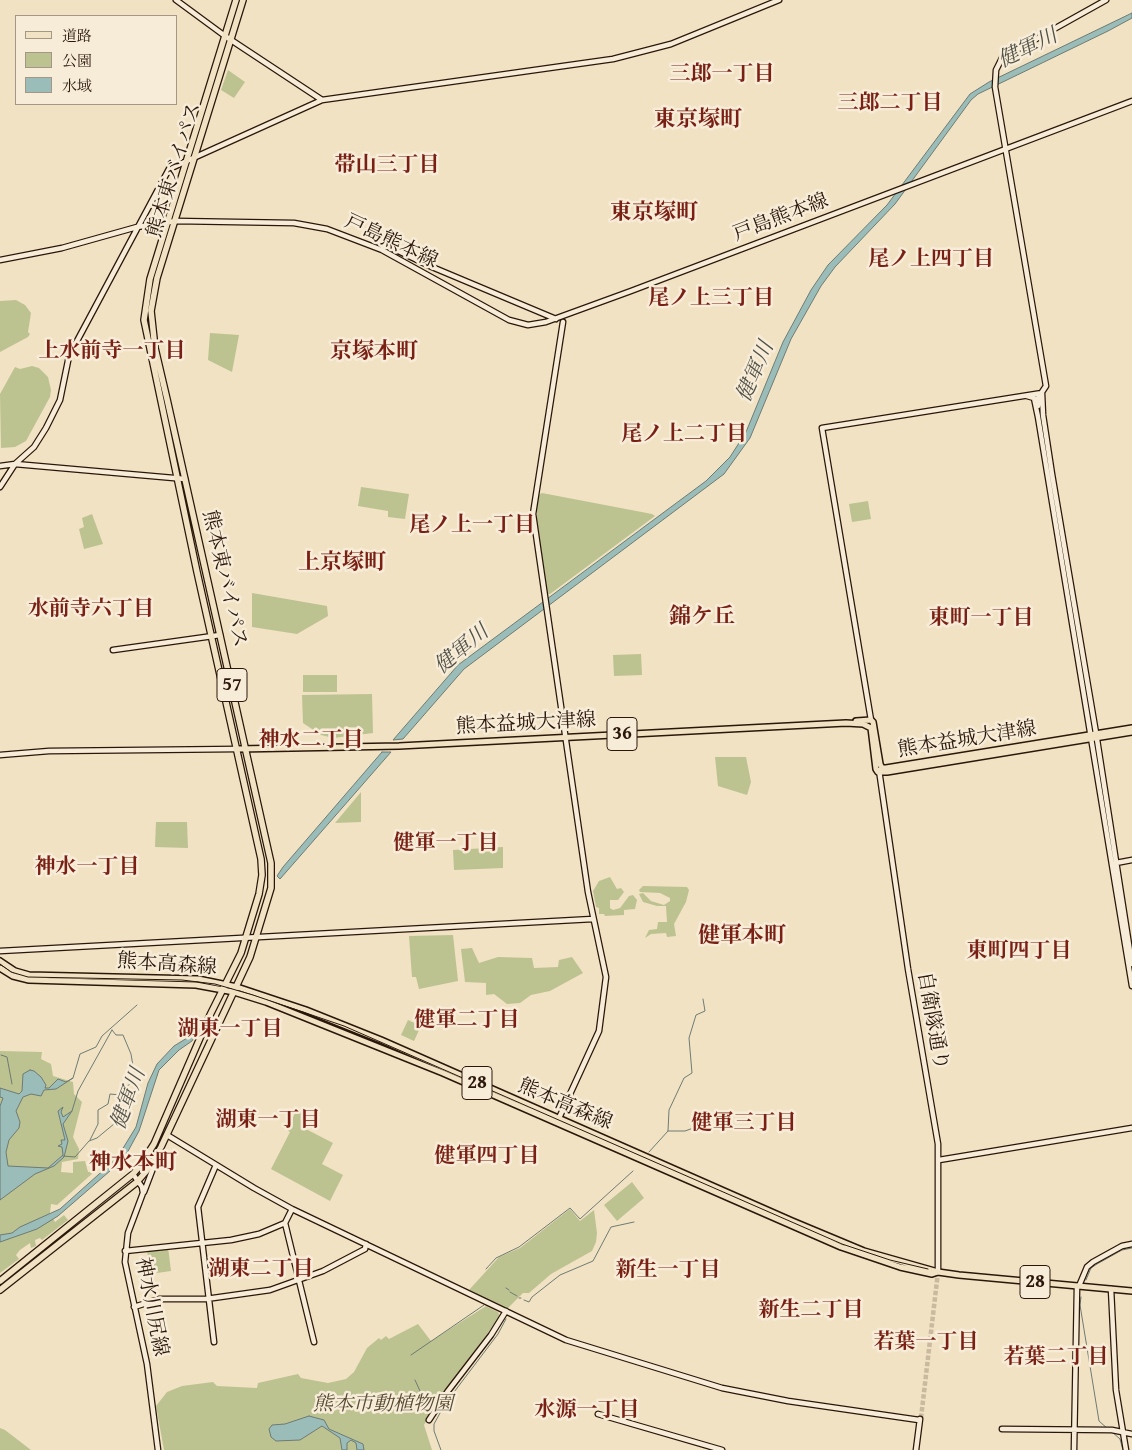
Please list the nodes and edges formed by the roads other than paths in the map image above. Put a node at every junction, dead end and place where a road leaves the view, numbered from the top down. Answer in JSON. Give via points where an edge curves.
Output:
{"nodes":[{"id":1,"x":176,"y":0,"type":"edge"},
{"id":2,"x":236,"y":0,"type":"edge"},
{"id":3,"x":243,"y":0,"type":"edge"},
{"id":4,"x":779,"y":0,"type":"edge"},
{"id":5,"x":1106,"y":0,"type":"edge"},
{"id":6,"x":225,"y":36,"type":"junction"},
{"id":7,"x":232,"y":40,"type":"junction"},
{"id":8,"x":322,"y":100,"type":"junction"},
{"id":9,"x":1132,"y":101,"type":"edge"},
{"id":10,"x":1006,"y":149,"type":"junction"},
{"id":11,"x":197,"y":156,"type":"junction"},
{"id":12,"x":186,"y":160,"type":"junction"},
{"id":13,"x":176,"y":221,"type":"junction"},
{"id":14,"x":167,"y":222,"type":"junction"},
{"id":15,"x":137,"y":227,"type":"junction"},
{"id":16,"x":382,"y":250,"type":"junction"},
{"id":17,"x":0,"y":260,"type":"edge"},
{"id":18,"x":556,"y":319,"type":"junction"},
{"id":19,"x":563,"y":322,"type":"dead end"},
{"id":20,"x":1042,"y":393,"type":"junction"},
{"id":21,"x":1028,"y":396,"type":"junction"},
{"id":22,"x":1038,"y":417,"type":"junction"},
{"id":23,"x":14,"y":464,"type":"junction"},
{"id":24,"x":0,"y":466,"type":"edge"},
{"id":25,"x":178,"y":478,"type":"junction"},
{"id":26,"x":185,"y":479,"type":"junction"},
{"id":27,"x":0,"y":487,"type":"edge"},
{"id":28,"x":220,"y":635,"type":"junction"},
{"id":29,"x":213,"y":637,"type":"junction"},
{"id":30,"x":113,"y":650,"type":"dead end"},
{"id":31,"x":871,"y":720,"type":"junction"},
{"id":32,"x":846,"y":723,"type":"junction"},
{"id":33,"x":871,"y":728,"type":"junction"},
{"id":34,"x":1132,"y":728,"type":"edge"},
{"id":35,"x":1132,"y":732,"type":"edge"},
{"id":36,"x":1093,"y":736,"type":"junction"},
{"id":37,"x":566,"y":738,"type":"junction"},
{"id":38,"x":247,"y":749,"type":"junction"},
{"id":39,"x":238,"y":750,"type":"junction"},
{"id":40,"x":0,"y":755,"type":"edge"},
{"id":41,"x":880,"y":764,"type":"junction"},
{"id":42,"x":879,"y":774,"type":"junction"},
{"id":43,"x":1132,"y":860,"type":"edge"},
{"id":44,"x":1114,"y":863,"type":"junction"},
{"id":45,"x":593,"y":919,"type":"junction"},
{"id":46,"x":257,"y":938,"type":"junction"},
{"id":47,"x":245,"y":939,"type":"junction"},
{"id":48,"x":0,"y":952,"type":"edge"},
{"id":49,"x":0,"y":962,"type":"edge"},
{"id":50,"x":1132,"y":964,"type":"edge"},
{"id":51,"x":0,"y":968,"type":"edge"},
{"id":52,"x":1132,"y":982,"type":"edge"},
{"id":53,"x":225,"y":987,"type":"junction"},
{"id":54,"x":236,"y":990,"type":"junction"},
{"id":55,"x":559,"y":1118,"type":"junction"},
{"id":56,"x":1132,"y":1128,"type":"edge"},
{"id":57,"x":167,"y":1135,"type":"junction"},
{"id":58,"x":161,"y":1147,"type":"junction"},
{"id":59,"x":939,"y":1160,"type":"junction"},
{"id":60,"x":216,"y":1165,"type":"junction"},
{"id":61,"x":133,"y":1174,"type":"junction"},
{"id":62,"x":137,"y":1182,"type":"junction"},
{"id":63,"x":142,"y":1198,"type":"junction"},
{"id":64,"x":292,"y":1209,"type":"junction"},
{"id":65,"x":286,"y":1223,"type":"junction"},
{"id":66,"x":202,"y":1242,"type":"junction"},
{"id":67,"x":366,"y":1244,"type":"junction"},
{"id":68,"x":1132,"y":1244,"type":"edge"},
{"id":69,"x":125,"y":1251,"type":"junction"},
{"id":70,"x":938,"y":1272,"type":"junction"},
{"id":71,"x":0,"y":1281,"type":"edge"},
{"id":72,"x":300,"y":1281,"type":"junction"},
{"id":73,"x":1078,"y":1286,"type":"junction"},
{"id":74,"x":1111,"y":1289,"type":"junction"},
{"id":75,"x":0,"y":1290,"type":"edge"},
{"id":76,"x":1132,"y":1291,"type":"edge"},
{"id":77,"x":209,"y":1298,"type":"junction"},
{"id":78,"x":134,"y":1308,"type":"junction"},
{"id":79,"x":506,"y":1312,"type":"junction"},
{"id":80,"x":214,"y":1342,"type":"dead end"},
{"id":81,"x":314,"y":1342,"type":"dead end"},
{"id":82,"x":598,"y":1414,"type":"dead end"},
{"id":83,"x":429,"y":1420,"type":"dead end"},
{"id":84,"x":1002,"y":1429,"type":"dead end"},
{"id":85,"x":1075,"y":1430,"type":"junction"},
{"id":86,"x":1122,"y":1433,"type":"junction"},
{"id":87,"x":1132,"y":1434,"type":"edge"},
{"id":88,"x":158,"y":1450,"type":"edge"},
{"id":89,"x":722,"y":1450,"type":"edge"},
{"id":90,"x":916,"y":1450,"type":"edge"},
{"id":91,"x":1074,"y":1450,"type":"edge"},
{"id":92,"x":1126,"y":1450,"type":"edge"}],
"edges":[{"from":1,"to":6,"type":"street"},
{"from":2,"to":6,"type":"highway","name":"熊本東バイパス","number":"57"},
{"from":3,"to":7,"type":"highway","name":"熊本東バイパス","number":"57"},
{"from":4,"to":8,"type":"street","via":[[671,44],[613,59]]},
{"from":5,"to":10,"type":"street","via":[[1002,58],[995,87]]},
{"from":6,"to":7,"type":"street"},
{"from":6,"to":12,"type":"highway","name":"熊本東バイパス","number":"57"},
{"from":7,"to":8,"type":"street"},
{"from":7,"to":11,"type":"highway","name":"熊本東バイパス","number":"57"},
{"from":8,"to":11,"type":"street"},
{"from":9,"to":10,"type":"street"},
{"from":10,"to":18,"type":"street","name":"戸島熊本線"},
{"from":10,"to":20,"type":"street","via":[[1046,386]]},
{"from":11,"to":12,"type":"street"},
{"from":11,"to":13,"type":"highway","name":"熊本東バイパス","number":"57"},
{"from":12,"to":14,"type":"highway","name":"熊本東バイパス","number":"57"},
{"from":12,"to":15,"type":"street","via":[[166,172]]},
{"from":13,"to":14,"type":"street","name":"戸島熊本線"},
{"from":13,"to":16,"type":"street","name":"戸島熊本線","via":[[311,226]]},
{"from":13,"to":26,"type":"highway","name":"熊本東バイパス","number":"57","via":[[152,295],[151,311]]},
{"from":14,"to":15,"type":"street","name":"戸島熊本線"},
{"from":14,"to":25,"type":"highway","name":"熊本東バイパス","number":"57","via":[[147,291],[144,320]]},
{"from":15,"to":17,"type":"street","name":"戸島熊本線","via":[[62,248]]},
{"from":15,"to":23,"type":"street","via":[[69,356],[57,408],[34,447]]},
{"from":16,"to":18,"type":"street","via":[[388,246]]},
{"from":16,"to":18,"type":"street","name":"戸島熊本線","via":[[517,324]]},
{"from":19,"to":37,"type":"street","via":[[533,506]]},
{"from":20,"to":21,"type":"street"},
{"from":20,"to":22,"type":"street","via":[[1038,398]]},
{"from":20,"to":36,"type":"street"},
{"from":21,"to":22,"type":"street","via":[[1034,398]]},
{"from":21,"to":31,"type":"street","via":[[822,428]]},
{"from":22,"to":36,"type":"street"},
{"from":23,"to":24,"type":"street"},
{"from":23,"to":25,"type":"street"},
{"from":23,"to":27,"type":"street"},
{"from":25,"to":26,"type":"street"},
{"from":25,"to":29,"type":"highway","name":"熊本東バイパス","number":"57"},
{"from":26,"to":28,"type":"highway","name":"熊本東バイパス","number":"57"},
{"from":28,"to":29,"type":"street"},
{"from":28,"to":38,"type":"highway","name":"熊本東バイパス","number":"57"},
{"from":29,"to":30,"type":"street"},
{"from":29,"to":39,"type":"highway","name":"熊本東バイパス","number":"57"},
{"from":31,"to":32,"type":"main road","name":"熊本益城大津線","number":"36"},
{"from":31,"to":33,"type":"main road"},
{"from":31,"to":41,"type":"main road","name":"熊本益城大津線","via":[[875,724]]},
{"from":32,"to":33,"type":"main road","name":"熊本益城大津線","number":"36"},
{"from":32,"to":37,"type":"main road","name":"熊本益城大津線","number":"36"},
{"from":33,"to":42,"type":"main road","name":"熊本益城大津線","via":[[874,765]]},
{"from":34,"to":36,"type":"main road","name":"熊本益城大津線"},
{"from":35,"to":36,"type":"main road","name":"熊本益城大津線"},
{"from":36,"to":41,"type":"main road","name":"熊本益城大津線","via":[[886,768]]},
{"from":36,"to":42,"type":"main road","name":"熊本益城大津線"},
{"from":36,"to":44,"type":"street"},
{"from":37,"to":38,"type":"main road","name":"熊本益城大津線","number":"36"},
{"from":37,"to":45,"type":"street"},
{"from":38,"to":39,"type":"main road","name":"熊本益城大津線","number":"36"},
{"from":38,"to":46,"type":"highway","name":"熊本東バイパス","number":"57","via":[[271,863],[271,888]]},
{"from":39,"to":40,"type":"street","via":[[49,751]]},
{"from":39,"to":47,"type":"highway","name":"熊本東バイパス","number":"57","via":[[262,859],[259,894]]},
{"from":41,"to":42,"type":"street"},
{"from":42,"to":59,"type":"street","name":"自衛隊通り"},
{"from":43,"to":44,"type":"street"},
{"from":44,"to":50,"type":"street"},
{"from":44,"to":52,"type":"street"},
{"from":45,"to":46,"type":"street"},
{"from":45,"to":55,"type":"street","via":[[606,977],[601,1020]]},
{"from":46,"to":47,"type":"street"},
{"from":46,"to":54,"type":"highway","name":"熊本東バイパス","number":"57"},
{"from":47,"to":48,"type":"street"},
{"from":47,"to":53,"type":"highway","name":"熊本東バイパス","number":"57"},
{"from":49,"to":53,"type":"main road","name":"熊本高森線","number":"28","via":[[29,975],[182,978]]},
{"from":51,"to":53,"type":"main road","name":"熊本高森線","number":"28","via":[[29,980]]},
{"from":53,"to":54,"type":"main road","name":"熊本高森線","number":"28"},
{"from":53,"to":61,"type":"highway","name":"熊本東バイパス","number":"57","via":[[154,1144]]},
{"from":54,"to":55,"type":"main road","name":"熊本高森線","number":"28","via":[[338,1022]]},
{"from":54,"to":57,"type":"highway","name":"熊本東バイパス","number":"57"},
{"from":54,"to":70,"type":"main road","name":"熊本高森線","number":"28","via":[[443,1073],[842,1247],[900,1267],[932,1274]]},
{"from":55,"to":70,"type":"main road","name":"熊本高森線","number":"28","via":[[843,1243]]},
{"from":56,"to":59,"type":"street"},
{"from":57,"to":58,"type":"highway","name":"熊本東バイパス","number":"57"},
{"from":57,"to":60,"type":"street"},
{"from":58,"to":62,"type":"highway","name":"熊本東バイパス","number":"57"},
{"from":58,"to":63,"type":"street","name":"神水川尻線"},
{"from":59,"to":70,"type":"street","name":"自衛隊通り"},
{"from":60,"to":64,"type":"street"},
{"from":60,"to":66,"type":"street","via":[[198,1207]]},
{"from":61,"to":62,"type":"street"},
{"from":61,"to":71,"type":"highway","name":"熊本東バイパス","number":"57"},
{"from":62,"to":63,"type":"street","via":[[143,1190]]},
{"from":62,"to":75,"type":"highway","name":"熊本東バイパス","number":"57"},
{"from":63,"to":69,"type":"street","name":"神水川尻線","via":[[130,1227]]},
{"from":64,"to":65,"type":"street"},
{"from":64,"to":67,"type":"street"},
{"from":65,"to":66,"type":"street","via":[[258,1234]]},
{"from":65,"to":72,"type":"street"},
{"from":66,"to":69,"type":"street"},
{"from":66,"to":77,"type":"street"},
{"from":67,"to":72,"type":"street","via":[[365,1249]]},
{"from":67,"to":79,"type":"street"},
{"from":68,"to":73,"type":"street","via":[[1093,1262]]},
{"from":69,"to":78,"type":"street","name":"神水川尻線"},
{"from":70,"to":73,"type":"main road","name":"熊本高森線","number":"28"},
{"from":72,"to":77,"type":"street","via":[[270,1290]]},
{"from":72,"to":81,"type":"street"},
{"from":73,"to":74,"type":"main road","name":"熊本高森線","number":"28"},
{"from":73,"to":85,"type":"street"},
{"from":74,"to":76,"type":"main road","name":"熊本高森線","number":"28"},
{"from":74,"to":86,"type":"street","via":[[1116,1390]]},
{"from":77,"to":78,"type":"street","via":[[159,1298]]},
{"from":77,"to":80,"type":"street"},
{"from":78,"to":88,"type":"street","name":"神水川尻線","via":[[147,1364]]},
{"from":79,"to":83,"type":"street"},
{"from":79,"to":90,"type":"street","via":[[566,1340],[722,1388],[788,1401],[920,1419]]},
{"from":82,"to":89,"type":"street"},
{"from":84,"to":85,"type":"street"},
{"from":85,"to":86,"type":"street"},
{"from":85,"to":91,"type":"street"},
{"from":86,"to":87,"type":"street"},
{"from":86,"to":92,"type":"street"}]}
